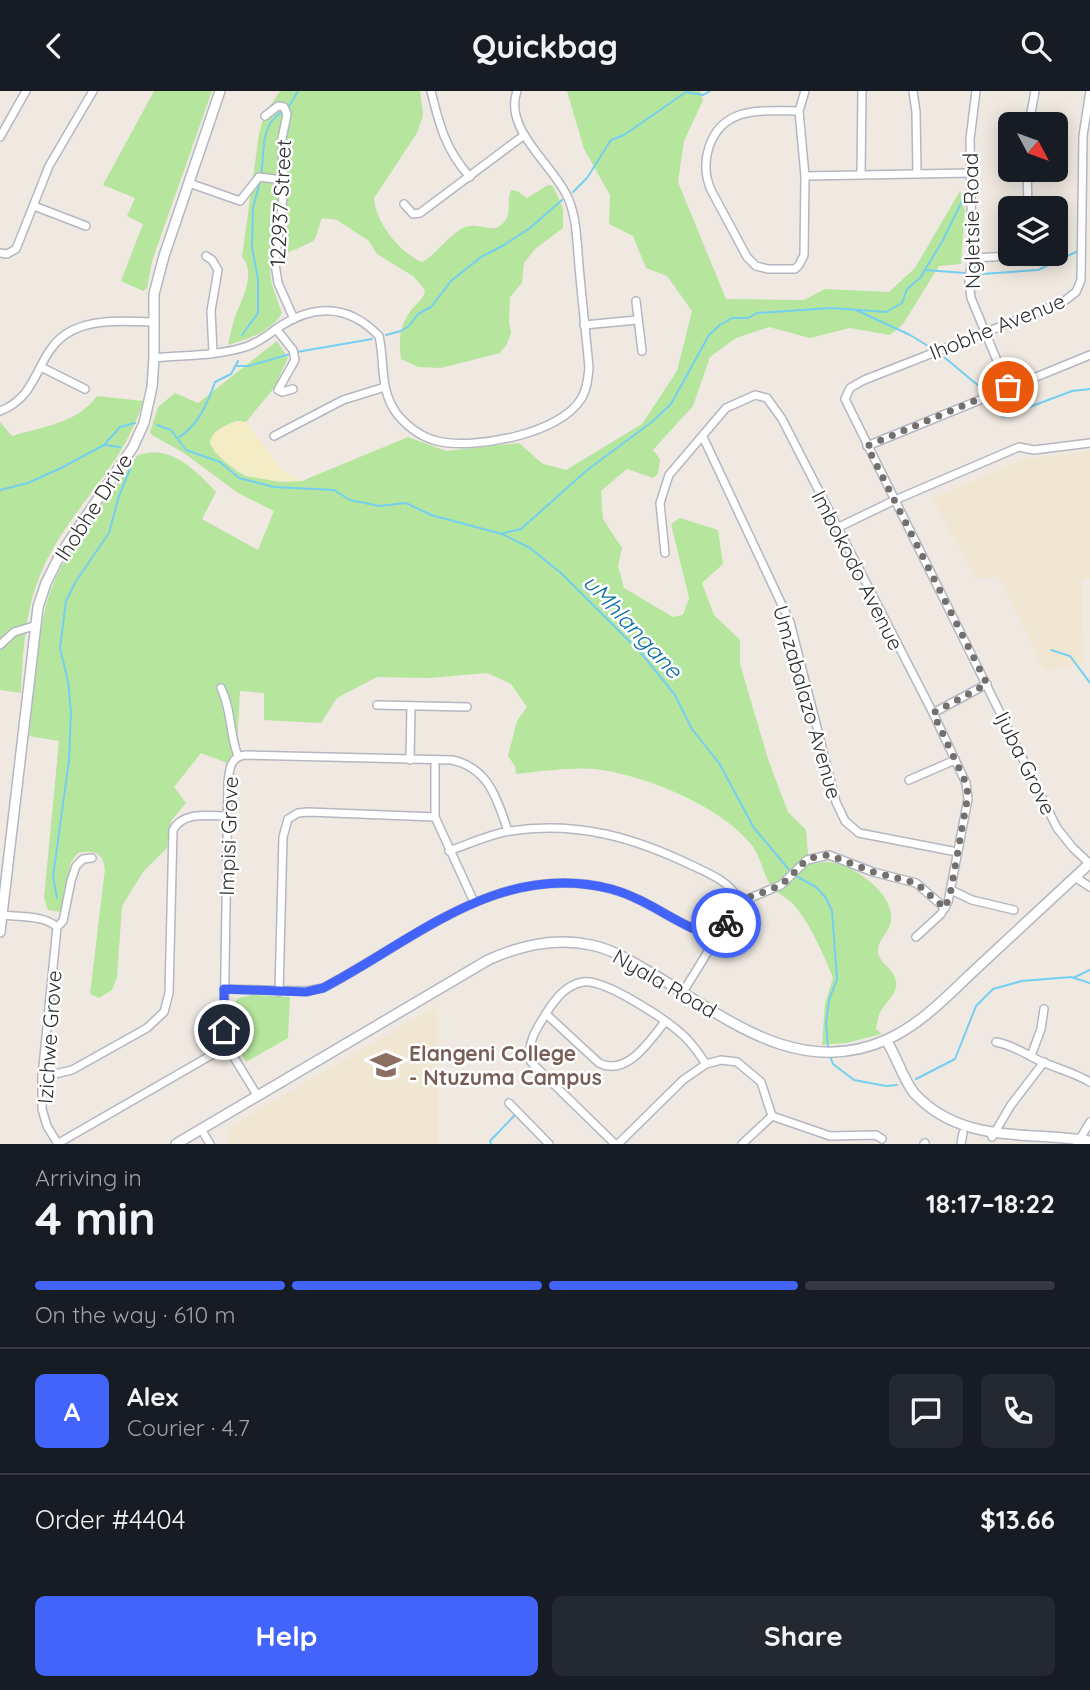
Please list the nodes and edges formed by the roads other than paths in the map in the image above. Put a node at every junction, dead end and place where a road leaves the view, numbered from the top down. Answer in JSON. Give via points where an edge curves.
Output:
{"nodes":[{"id":1,"x":26,"y":91,"type":"edge"},
{"id":2,"x":93,"y":91,"type":"edge"},
{"id":3,"x":220,"y":91,"type":"edge"},
{"id":4,"x":431,"y":91,"type":"edge"},
{"id":5,"x":517,"y":91,"type":"edge"},
{"id":6,"x":805,"y":91,"type":"edge"},
{"id":7,"x":862,"y":91,"type":"edge"},
{"id":8,"x":913,"y":91,"type":"edge"},
{"id":9,"x":976,"y":91,"type":"edge"},
{"id":10,"x":1035,"y":91,"type":"edge"},
{"id":11,"x":1090,"y":91,"type":"edge"},
{"id":12,"x":799,"y":111,"type":"junction"},
{"id":13,"x":1031,"y":112,"type":"edge"},
{"id":14,"x":265,"y":116,"type":"dead end"},
{"id":15,"x":523,"y":135,"type":"junction"},
{"id":16,"x":0,"y":137,"type":"edge"},
{"id":17,"x":917,"y":173,"type":"junction"},
{"id":18,"x":971,"y":173,"type":"junction"},
{"id":19,"x":861,"y":174,"type":"junction"},
{"id":20,"x":805,"y":176,"type":"junction"},
{"id":21,"x":470,"y":177,"type":"junction"},
{"id":22,"x":283,"y":180,"type":"junction"},
{"id":23,"x":189,"y":183,"type":"junction"},
{"id":24,"x":1086,"y":187,"type":"edge"},
{"id":25,"x":404,"y":204,"type":"dead end"},
{"id":26,"x":34,"y":206,"type":"junction"},
{"id":27,"x":86,"y":226,"type":"dead end"},
{"id":28,"x":0,"y":253,"type":"edge"},
{"id":29,"x":206,"y":256,"type":"dead end"},
{"id":30,"x":998,"y":257,"type":"edge"},
{"id":31,"x":972,"y":258,"type":"junction"},
{"id":32,"x":636,"y":301,"type":"dead end"},
{"id":33,"x":294,"y":319,"type":"junction"},
{"id":34,"x":636,"y":320,"type":"junction"},
{"id":35,"x":152,"y":322,"type":"junction"},
{"id":36,"x":584,"y":325,"type":"junction"},
{"id":37,"x":276,"y":329,"type":"junction"},
{"id":38,"x":984,"y":331,"type":"junction"},
{"id":39,"x":642,"y":351,"type":"dead end"},
{"id":40,"x":213,"y":352,"type":"junction"},
{"id":41,"x":1090,"y":355,"type":"edge"},
{"id":42,"x":154,"y":358,"type":"junction"},
{"id":43,"x":41,"y":367,"type":"junction"},
{"id":44,"x":385,"y":387,"type":"junction"},
{"id":45,"x":1008,"y":387,"type":"junction"},
{"id":46,"x":85,"y":389,"type":"dead end"},
{"id":47,"x":293,"y":389,"type":"dead end"},
{"id":48,"x":848,"y":391,"type":"joint"},
{"id":49,"x":0,"y":411,"type":"edge"},
{"id":50,"x":274,"y":436,"type":"dead end"},
{"id":51,"x":703,"y":437,"type":"junction"},
{"id":52,"x":1090,"y":443,"type":"edge"},
{"id":53,"x":867,"y":446,"type":"junction"},
{"id":54,"x":895,"y":501,"type":"junction"},
{"id":55,"x":837,"y":529,"type":"junction"},
{"id":56,"x":665,"y":553,"type":"dead end"},
{"id":57,"x":34,"y":626,"type":"junction"},
{"id":58,"x":0,"y":645,"type":"edge"},
{"id":59,"x":987,"y":684,"type":"junction"},
{"id":60,"x":222,"y":688,"type":"dead end"},
{"id":61,"x":377,"y":705,"type":"dead end"},
{"id":62,"x":411,"y":706,"type":"junction"},
{"id":63,"x":467,"y":708,"type":"dead end"},
{"id":64,"x":933,"y":713,"type":"junction"},
{"id":65,"x":238,"y":756,"type":"junction"},
{"id":66,"x":435,"y":760,"type":"junction"},
{"id":67,"x":955,"y":760,"type":"junction"},
{"id":68,"x":410,"y":761,"type":"junction"},
{"id":69,"x":909,"y":780,"type":"dead end"},
{"id":70,"x":228,"y":816,"type":"junction"},
{"id":71,"x":435,"y":817,"type":"junction"},
{"id":72,"x":508,"y":831,"type":"junction"},
{"id":73,"x":5,"y":849,"type":"edge"},
{"id":74,"x":449,"y":851,"type":"junction"},
{"id":75,"x":957,"y":852,"type":"junction"},
{"id":76,"x":92,"y":858,"type":"dead end"},
{"id":77,"x":1090,"y":863,"type":"edge"},
{"id":78,"x":1075,"y":877,"type":"junction"},
{"id":79,"x":1090,"y":887,"type":"edge"},
{"id":80,"x":951,"y":890,"type":"junction"},
{"id":81,"x":474,"y":902,"type":"junction"},
{"id":82,"x":736,"y":904,"type":"junction"},
{"id":83,"x":945,"y":908,"type":"junction"},
{"id":84,"x":1014,"y":910,"type":"dead end"},
{"id":85,"x":2,"y":915,"type":"edge"},
{"id":86,"x":57,"y":927,"type":"junction"},
{"id":87,"x":0,"y":932,"type":"edge"},
{"id":88,"x":717,"y":937,"type":"junction"},
{"id":89,"x":916,"y":937,"type":"dead end"},
{"id":90,"x":224,"y":989,"type":"junction"},
{"id":91,"x":279,"y":992,"type":"junction"},
{"id":92,"x":683,"y":992,"type":"junction"},
{"id":93,"x":1044,"y":1009,"type":"dead end"},
{"id":94,"x":546,"y":1014,"type":"junction"},
{"id":95,"x":665,"y":1022,"type":"junction"},
{"id":96,"x":886,"y":1040,"type":"junction"},
{"id":97,"x":996,"y":1042,"type":"dead end"},
{"id":98,"x":227,"y":1046,"type":"junction"},
{"id":99,"x":1031,"y":1056,"type":"junction"},
{"id":100,"x":1044,"y":1062,"type":"junction"},
{"id":101,"x":706,"y":1064,"type":"junction"},
{"id":102,"x":42,"y":1077,"type":"junction"},
{"id":103,"x":1090,"y":1082,"type":"edge"},
{"id":104,"x":257,"y":1095,"type":"junction"},
{"id":105,"x":509,"y":1103,"type":"dead end"},
{"id":106,"x":772,"y":1117,"type":"junction"},
{"id":107,"x":1090,"y":1122,"type":"edge"},
{"id":108,"x":201,"y":1129,"type":"junction"},
{"id":109,"x":964,"y":1132,"type":"junction"},
{"id":110,"x":992,"y":1137,"type":"junction"},
{"id":111,"x":882,"y":1139,"type":"dead end"},
{"id":112,"x":1082,"y":1142,"type":"edge"},
{"id":113,"x":547,"y":1143,"type":"edge"},
{"id":114,"x":57,"y":1144,"type":"edge"},
{"id":115,"x":176,"y":1144,"type":"edge"},
{"id":116,"x":210,"y":1144,"type":"edge"},
{"id":117,"x":616,"y":1144,"type":"edge"},
{"id":118,"x":742,"y":1144,"type":"edge"},
{"id":119,"x":961,"y":1144,"type":"edge"}],
"edges":[{"from":1,"to":16,"type":"street"},
{"from":2,"to":26,"type":"street","via":[[49,166]]},
{"from":3,"to":23,"type":"street","name":"Ihobhe Drive"},
{"from":4,"to":21,"type":"street","via":[[450,153]]},
{"from":5,"to":15,"type":"street"},
{"from":6,"to":12,"type":"street"},
{"from":7,"to":19,"type":"street"},
{"from":8,"to":17,"type":"street"},
{"from":9,"to":18,"type":"street","name":"Ngletsie Road"},
{"from":10,"to":13,"type":"street"},
{"from":11,"to":24,"type":"street","name":"Ihobhe Avenue","via":[[1083,135]]},
{"from":12,"to":20,"type":"street"},
{"from":12,"to":20,"type":"street","via":[[755,111],[729,119],[715,132],[707,153],[706,179],[751,262],[768,269],[799,265],[804,255]]},
{"from":14,"to":22,"type":"street","name":"122937 Street","via":[[278,106],[288,114],[282,139]]},
{"from":15,"to":21,"type":"street"},
{"from":15,"to":36,"type":"street","via":[[558,179],[571,205]]},
{"from":17,"to":18,"type":"street"},
{"from":17,"to":19,"type":"street"},
{"from":18,"to":31,"type":"street","name":"Ngletsie Road"},
{"from":19,"to":20,"type":"street"},
{"from":21,"to":25,"type":"street","via":[[419,213]]},
{"from":22,"to":23,"type":"street","via":[[262,178],[240,201]]},
{"from":22,"to":33,"type":"street","name":"122937 Street","via":[[275,273]]},
{"from":23,"to":35,"type":"street","name":"Ihobhe Drive","via":[[158,279]]},
{"from":24,"to":38,"type":"street","name":"Ihobhe Avenue","via":[[1081,280],[1076,292],[1063,302]]},
{"from":26,"to":27,"type":"street"},
{"from":26,"to":28,"type":"street","via":[[16,249]]},
{"from":29,"to":40,"type":"street","via":[[218,270],[211,311]]},
{"from":30,"to":31,"type":"street"},
{"from":31,"to":38,"type":"street","name":"Ngletsie Road","via":[[971,298]]},
{"from":32,"to":34,"type":"street"},
{"from":33,"to":37,"type":"street"},
{"from":33,"to":44,"type":"street","via":[[325,310],[365,321],[379,336]]},
{"from":34,"to":36,"type":"street"},
{"from":34,"to":39,"type":"street"},
{"from":35,"to":42,"type":"street","name":"Ihobhe Drive"},
{"from":35,"to":43,"type":"street","via":[[99,324],[72,331],[54,346]]},
{"from":36,"to":44,"type":"street","via":[[589,368],[581,400],[562,419],[531,433],[469,443],[435,440],[402,419]]},
{"from":37,"to":40,"type":"street","via":[[251,345]]},
{"from":37,"to":47,"type":"street","via":[[293,350],[295,360],[278,390]]},
{"from":38,"to":45,"type":"street","name":"Ngletsie Road"},
{"from":38,"to":48,"type":"street","name":"Ihobhe Avenue"},
{"from":40,"to":42,"type":"street"},
{"from":41,"to":45,"type":"street"},
{"from":42,"to":57,"type":"street","name":"Ihobhe Drive","via":[[144,423],[60,555],[46,583]]},
{"from":43,"to":46,"type":"street"},
{"from":43,"to":49,"type":"street","via":[[23,397]]},
{"from":44,"to":50,"type":"street","via":[[343,400]]},
{"from":45,"to":53,"type":"street"},
{"from":48,"to":53,"type":"street","name":"Ijuba Grove","via":[[847,405]]},
{"from":51,"to":55,"type":"street","name":"Imbokodo Avenue","via":[[731,405],[755,395],[767,398]]},
{"from":51,"to":56,"type":"street","name":"Imbokodo Avenue","via":[[664,485],[660,519]]},
{"from":51,"to":75,"type":"street","name":"Umzabalazo Avenue","via":[[790,622],[836,802],[845,821],[859,833]]},
{"from":52,"to":54,"type":"street","via":[[1034,450],[1019,447]]},
{"from":53,"to":54,"type":"street","name":"Ijuba Grove"},
{"from":54,"to":55,"type":"street"},
{"from":54,"to":59,"type":"street","name":"Ijuba Grove"},
{"from":55,"to":64,"type":"street","name":"Imbokodo Avenue"},
{"from":57,"to":58,"type":"street","via":[[14,632]]},
{"from":57,"to":73,"type":"street","name":"Ihobhe Drive"},
{"from":59,"to":64,"type":"street"},
{"from":59,"to":77,"type":"street","name":"Ijuba Grove","via":[[1058,828]]},
{"from":60,"to":65,"type":"street"},
{"from":61,"to":62,"type":"street"},
{"from":62,"to":63,"type":"street"},
{"from":62,"to":68,"type":"street"},
{"from":64,"to":67,"type":"street","name":"Imbokodo Avenue"},
{"from":65,"to":68,"type":"street","name":"Impisi Grove"},
{"from":65,"to":70,"type":"street","name":"Impisi Grove","via":[[229,768]]},
{"from":66,"to":68,"type":"street","name":"Impisi Grove"},
{"from":66,"to":71,"type":"street"},
{"from":66,"to":72,"type":"street","name":"Impisi Grove","via":[[463,763],[484,777]]},
{"from":67,"to":69,"type":"street"},
{"from":67,"to":75,"type":"street","name":"Imbokodo Avenue","via":[[968,795]]},
{"from":70,"to":90,"type":"street","name":"Impisi Grove"},
{"from":70,"to":102,"type":"street","via":[[188,817],[178,821],[173,830],[169,993],[164,1012],[147,1028],[85,1063]]},
{"from":71,"to":74,"type":"street"},
{"from":71,"to":91,"type":"street","via":[[308,812],[288,819],[283,837]]},
{"from":72,"to":74,"type":"street"},
{"from":72,"to":82,"type":"street","via":[[555,828],[624,837],[702,870],[734,891]]},
{"from":73,"to":85,"type":"street","name":"Ihobhe Drive"},
{"from":74,"to":81,"type":"street"},
{"from":75,"to":80,"type":"street","name":"Imbokodo Avenue"},
{"from":76,"to":86,"type":"street","name":"Izichwe Grove","via":[[76,866],[63,921]]},
{"from":77,"to":78,"type":"street","name":"Nyala Road"},
{"from":78,"to":79,"type":"street"},
{"from":78,"to":96,"type":"street","name":"Nyala Road","via":[[933,1008]]},
{"from":80,"to":83,"type":"street","name":"Imbokodo Avenue"},
{"from":80,"to":84,"type":"street"},
{"from":81,"to":88,"type":"street","via":[[528,885],[596,886],[638,899]]},
{"from":81,"to":91,"type":"street","via":[[323,988]]},
{"from":82,"to":83,"type":"street","via":[[785,881],[807,860],[829,855],[916,883]]},
{"from":82,"to":88,"type":"street"},
{"from":83,"to":89,"type":"street","name":"Imbokodo Avenue"},
{"from":85,"to":86,"type":"street","via":[[41,919]]},
{"from":85,"to":87,"type":"street","name":"Ihobhe Drive"},
{"from":86,"to":102,"type":"street","name":"Izichwe Grove"},
{"from":88,"to":92,"type":"street"},
{"from":90,"to":91,"type":"street"},
{"from":90,"to":98,"type":"street","name":"Impisi Grove"},
{"from":92,"to":96,"type":"street","name":"Nyala Road","via":[[793,1050],[835,1053]]},
{"from":92,"to":104,"type":"street","name":"Nyala Road","via":[[625,958],[594,946],[533,944],[488,960]]},
{"from":93,"to":99,"type":"street"},
{"from":94,"to":95,"type":"street","via":[[565,990],[590,982],[603,984]]},
{"from":94,"to":95,"type":"street","via":[[609,1067],[634,1057]]},
{"from":94,"to":117,"type":"street","via":[[529,1047],[531,1062]]},
{"from":95,"to":101,"type":"street","via":[[685,1037]]},
{"from":96,"to":109,"type":"street","via":[[914,1092],[943,1120]]},
{"from":97,"to":99,"type":"street"},
{"from":98,"to":104,"type":"street","name":"Impisi Grove"},
{"from":98,"to":114,"type":"street"},
{"from":99,"to":100,"type":"street"},
{"from":100,"to":103,"type":"street"},
{"from":100,"to":110,"type":"street"},
{"from":101,"to":106,"type":"street","via":[[725,1060],[742,1065],[763,1084]]},
{"from":101,"to":117,"type":"street"},
{"from":102,"to":114,"type":"street","name":"Izichwe Grove","via":[[44,1117]]},
{"from":104,"to":108,"type":"street","name":"Nyala Road"},
{"from":105,"to":113,"type":"street"},
{"from":106,"to":111,"type":"street","via":[[830,1136],[876,1135]]},
{"from":106,"to":118,"type":"street"},
{"from":107,"to":112,"type":"street"},
{"from":108,"to":115,"type":"street","name":"Nyala Road"},
{"from":108,"to":116,"type":"street"},
{"from":109,"to":110,"type":"street"},
{"from":109,"to":119,"type":"street"},
{"from":110,"to":112,"type":"street"}]}
